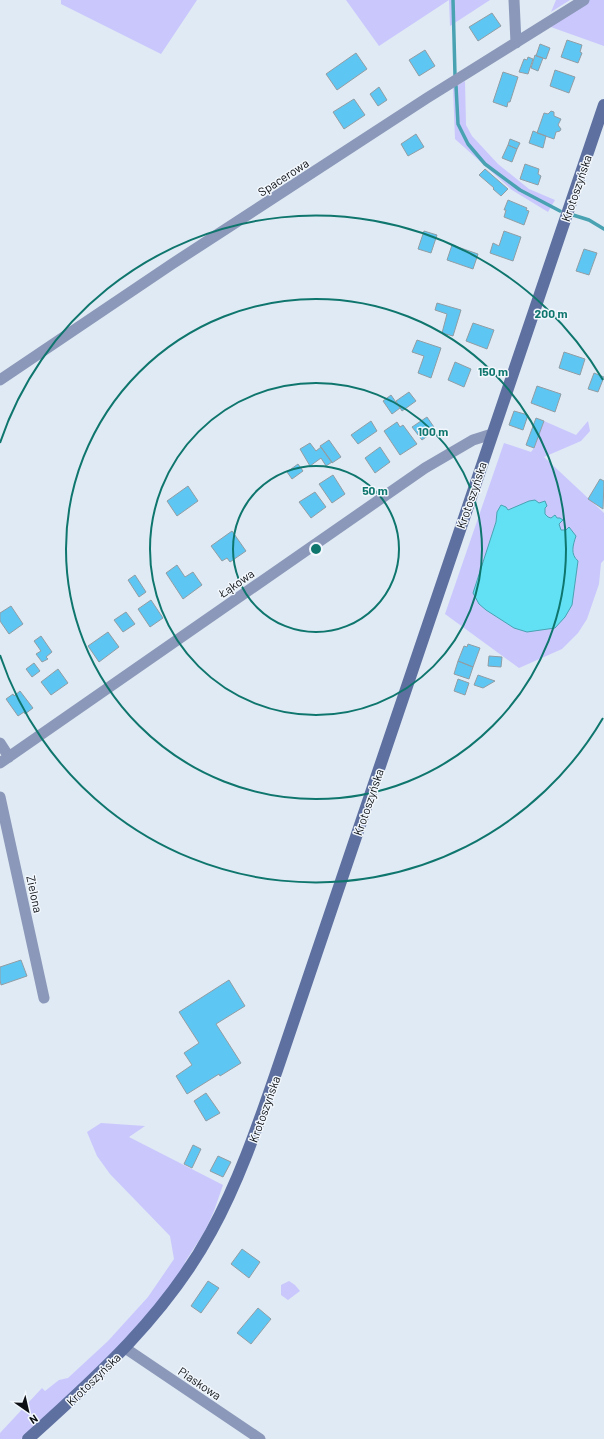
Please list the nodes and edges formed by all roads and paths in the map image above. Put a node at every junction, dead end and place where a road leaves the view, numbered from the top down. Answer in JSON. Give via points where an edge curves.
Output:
{"nodes":[{"id":1,"x":514,"y":0,"type":"edge"},
{"id":2,"x":584,"y":0,"type":"edge"},
{"id":3,"x":516,"y":43,"type":"junction"},
{"id":4,"x":604,"y":105,"type":"edge"},
{"id":5,"x":0,"y":380,"type":"edge"},
{"id":6,"x":492,"y":434,"type":"junction"},
{"id":7,"x":0,"y":743,"type":"edge"},
{"id":8,"x":4,"y":760,"type":"edge"},
{"id":9,"x":0,"y":797,"type":"edge"},
{"id":10,"x":44,"y":998,"type":"dead end"},
{"id":11,"x":125,"y":1348,"type":"junction"},
{"id":12,"x":28,"y":1439,"type":"edge"},
{"id":13,"x":260,"y":1439,"type":"edge"}],
"edges":[{"from":1,"to":3,"type":"street"},
{"from":2,"to":3,"type":"street","name":"Spacerowa"},
{"from":3,"to":5,"type":"street","name":"Spacerowa","via":[[172,264]]},
{"from":4,"to":6,"type":"street","name":"Krotoszyńska"},
{"from":6,"to":8,"type":"street","name":"Łąkowa","via":[[473,440],[425,468]]},
{"from":6,"to":11,"type":"street","name":"Krotoszyńska","via":[[278,1070],[240,1173],[211,1233],[178,1285]]},
{"from":7,"to":8,"type":"street"},
{"from":9,"to":10,"type":"street","name":"Zielona"},
{"from":11,"to":12,"type":"street","name":"Krotoszyńska"},
{"from":11,"to":13,"type":"street","name":"Piaskowa"}]}
